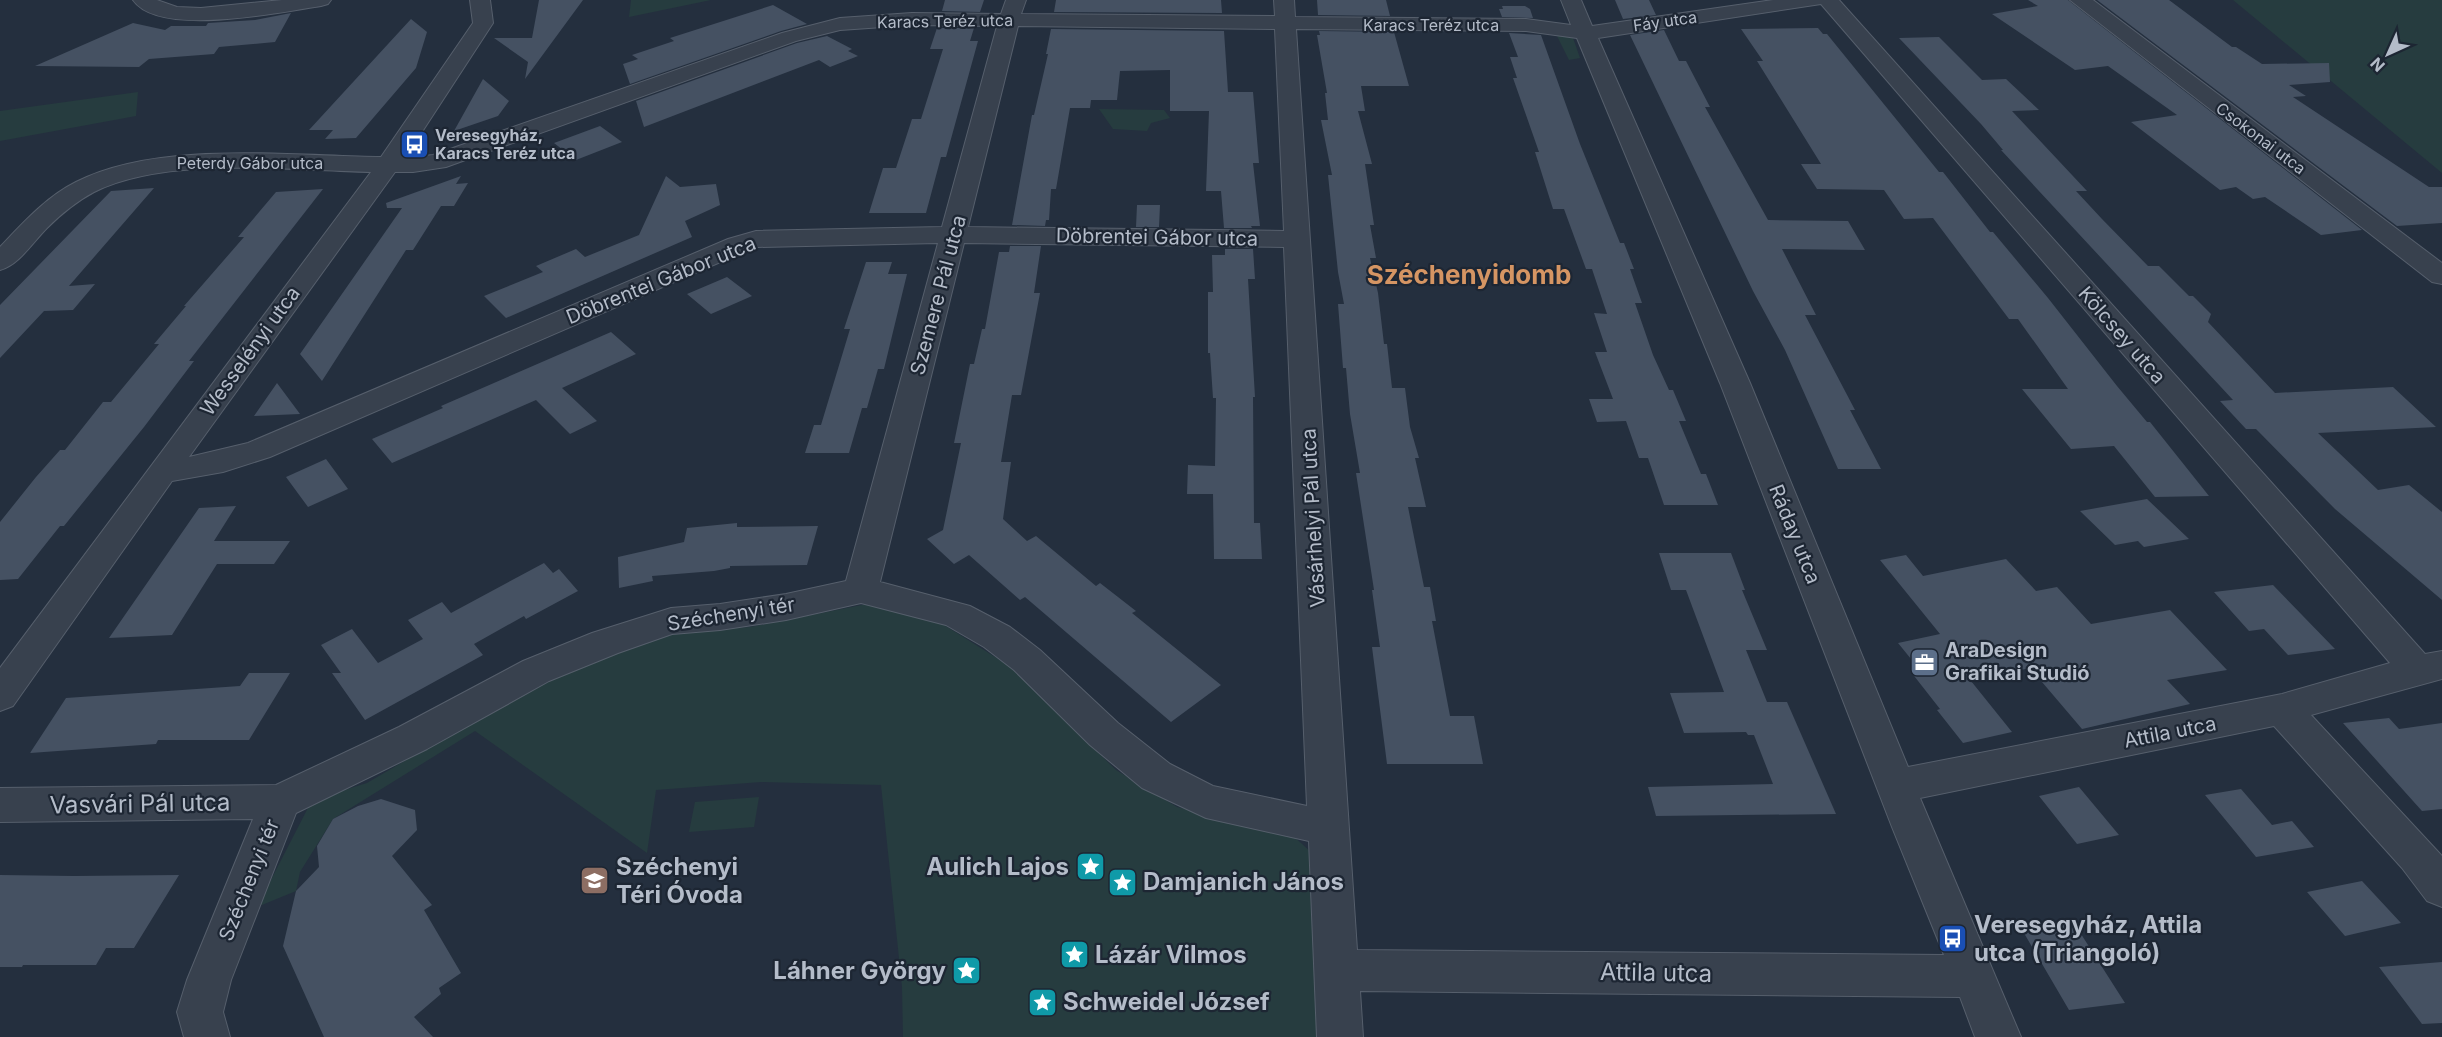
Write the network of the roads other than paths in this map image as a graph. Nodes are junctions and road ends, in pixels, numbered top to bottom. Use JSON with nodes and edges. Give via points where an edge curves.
{"nodes":[{"id":1,"x":143,"y":0,"type":"edge"},
{"id":2,"x":321,"y":0,"type":"edge"},
{"id":3,"x":480,"y":0,"type":"edge"},
{"id":4,"x":1815,"y":0,"type":"edge"},
{"id":5,"x":1828,"y":0,"type":"edge"},
{"id":6,"x":2080,"y":0,"type":"edge"},
{"id":7,"x":1012,"y":10,"type":"edge"},
{"id":8,"x":1285,"y":12,"type":"edge"},
{"id":9,"x":1579,"y":17,"type":"edge"},
{"id":10,"x":388,"y":165,"type":"junction"},
{"id":11,"x":954,"y":235,"type":"junction"},
{"id":12,"x":1298,"y":239,"type":"junction"},
{"id":13,"x":0,"y":262,"type":"edge"},
{"id":14,"x":2442,"y":276,"type":"edge"},
{"id":15,"x":162,"y":471,"type":"junction"},
{"id":16,"x":861,"y":590,"type":"junction"},
{"id":17,"x":2429,"y":667,"type":"edge"},
{"id":18,"x":0,"y":696,"type":"edge"},
{"id":19,"x":2282,"y":709,"type":"junction"},
{"id":20,"x":1896,"y":786,"type":"junction"},
{"id":21,"x":280,"y":802,"type":"junction"},
{"id":22,"x":0,"y":805,"type":"edge"},
{"id":23,"x":1329,"y":828,"type":"junction"},
{"id":24,"x":2442,"y":888,"type":"edge"},
{"id":25,"x":1337,"y":970,"type":"junction"},
{"id":26,"x":1975,"y":976,"type":"junction"},
{"id":27,"x":207,"y":1037,"type":"edge"},
{"id":28,"x":1340,"y":1037,"type":"edge"},
{"id":29,"x":1998,"y":1037,"type":"edge"}],
"edges":[{"from":1,"to":2,"type":"street","via":[[160,11],[203,15]]},
{"from":3,"to":10,"type":"street","name":"Wesselényi utca","via":[[483,23]]},
{"from":4,"to":9,"type":"street","name":"Fáy utca"},
{"from":5,"to":17,"type":"street","name":"Kölcsey utca"},
{"from":6,"to":14,"type":"street","name":"Csokonai utca"},
{"from":7,"to":8,"type":"street","name":"Karacs Teréz utca"},
{"from":7,"to":10,"type":"street","name":"Karacs Teréz utca","via":[[840,24],[810,31],[460,155],[413,165]]},
{"from":7,"to":11,"type":"street","name":"Szemere Pál utca"},
{"from":8,"to":9,"type":"street","name":"Karacs Teréz utca","via":[[1526,25]]},
{"from":8,"to":12,"type":"street","name":"Vásárhelyi Pál utca"},
{"from":9,"to":20,"type":"street","name":"Ráday utca","via":[[1735,383]]},
{"from":10,"to":13,"type":"street","name":"Peterdy Gábor utca","via":[[200,161],[159,164],[85,187],[60,204]]},
{"from":10,"to":15,"type":"street","name":"Wesselényi utca"},
{"from":11,"to":12,"type":"street","name":"Döbrentei Gábor utca"},
{"from":11,"to":15,"type":"street","name":"Döbrentei Gábor utca","via":[[756,239],[259,450],[199,468]]},
{"from":11,"to":16,"type":"street","name":"Szemere Pál utca"},
{"from":12,"to":23,"type":"street","name":"Vásárhelyi Pál utca"},
{"from":15,"to":18,"type":"street","name":"Wesselényi utca"},
{"from":16,"to":21,"type":"street","name":"Széchenyi tér","via":[[786,607],[671,621],[605,643],[536,671],[412,738]]},
{"from":16,"to":23,"type":"street","name":"Széchenyi tér","via":[[957,615],[998,637],[1156,776],[1206,801]]},
{"from":17,"to":19,"type":"street","name":"Attila utca"},
{"from":19,"to":20,"type":"street","name":"Attila utca"},
{"from":19,"to":24,"type":"street","via":[[2417,855]]},
{"from":20,"to":26,"type":"street","name":"Ráday utca"},
{"from":21,"to":22,"type":"street","name":"Vasvári Pál utca"},
{"from":21,"to":27,"type":"street","name":"Széchenyi tér","via":[[208,980],[200,1012]]},
{"from":23,"to":25,"type":"street","name":"Vásárhelyi Pál utca"},
{"from":25,"to":26,"type":"street","name":"Attila utca"},
{"from":25,"to":28,"type":"street","name":"Vásárhelyi Pál utca"},
{"from":26,"to":29,"type":"street","name":"Ráday utca"}]}
